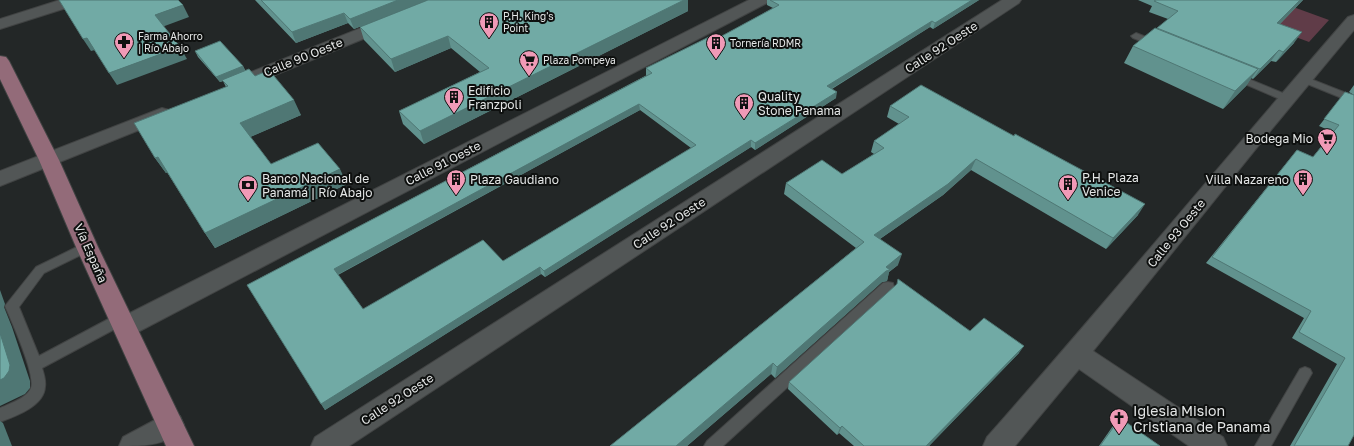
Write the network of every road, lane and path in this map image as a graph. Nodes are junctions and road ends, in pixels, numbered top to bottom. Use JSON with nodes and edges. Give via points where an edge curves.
{"nodes":[{"id":1,"x":76,"y":0,"type":"edge"},
{"id":2,"x":445,"y":0,"type":"edge"},
{"id":3,"x":761,"y":0,"type":"edge"},
{"id":4,"x":1013,"y":0,"type":"edge"},
{"id":5,"x":1354,"y":20,"type":"edge"},
{"id":6,"x":0,"y":24,"type":"edge"},
{"id":7,"x":1136,"y":36,"type":"dead end"},
{"id":8,"x":1165,"y":48,"type":"edge"},
{"id":9,"x":0,"y":61,"type":"edge"},
{"id":10,"x":1222,"y":72,"type":"edge"},
{"id":11,"x":1303,"y":79,"type":"junction"},
{"id":12,"x":223,"y":89,"type":"edge"},
{"id":13,"x":1286,"y":98,"type":"junction"},
{"id":14,"x":1354,"y":100,"type":"edge"},
{"id":15,"x":179,"y":107,"type":"edge"},
{"id":16,"x":49,"y":160,"type":"junction"},
{"id":17,"x":0,"y":179,"type":"edge"},
{"id":18,"x":87,"y":247,"type":"junction"},
{"id":19,"x":888,"y":287,"type":"dead end"},
{"id":20,"x":123,"y":323,"type":"junction"},
{"id":21,"x":1077,"y":354,"type":"junction"},
{"id":22,"x":35,"y":365,"type":"junction"},
{"id":23,"x":1305,"y":373,"type":"dead end"},
{"id":24,"x":0,"y":415,"type":"edge"},
{"id":25,"x":175,"y":435,"type":"edge"},
{"id":26,"x":133,"y":446,"type":"edge"},
{"id":27,"x":326,"y":446,"type":"edge"},
{"id":28,"x":712,"y":446,"type":"edge"},
{"id":29,"x":997,"y":446,"type":"edge"},
{"id":30,"x":1213,"y":446,"type":"edge"},
{"id":31,"x":1262,"y":446,"type":"edge"}],
"edges":[{"from":1,"to":6,"type":"street"},
{"from":2,"to":12,"type":"street","name":"Calle 90 Oeste"},
{"from":3,"to":20,"type":"street","name":"Calle 91 Oeste"},
{"from":4,"to":27,"type":"street","name":"Calle 92 Oeste"},
{"from":5,"to":11,"type":"street","name":"Calle 93 Oeste"},
{"from":7,"to":8,"type":"lane"},
{"from":9,"to":16,"type":"main road","name":"Vía España"},
{"from":10,"to":13,"type":"lane"},
{"from":11,"to":13,"type":"street","name":"Calle 93 Oeste"},
{"from":11,"to":14,"type":"lane"},
{"from":13,"to":21,"type":"street","name":"Calle 93 Oeste"},
{"from":15,"to":16,"type":"street"},
{"from":16,"to":17,"type":"street"},
{"from":16,"to":18,"type":"main road","name":"Vía España"},
{"from":18,"to":20,"type":"main road","name":"Vía España"},
{"from":18,"to":22,"type":"lane","via":[[40,270],[12,306]]},
{"from":19,"to":28,"type":"lane"},
{"from":20,"to":22,"type":"lane"},
{"from":20,"to":25,"type":"main road","name":"Vía España"},
{"from":21,"to":29,"type":"street","name":"Calle 93 Oeste"},
{"from":21,"to":30,"type":"street"},
{"from":22,"to":24,"type":"lane","via":[[38,391]]},
{"from":23,"to":31,"type":"lane"},
{"from":25,"to":26,"type":"street"}]}
